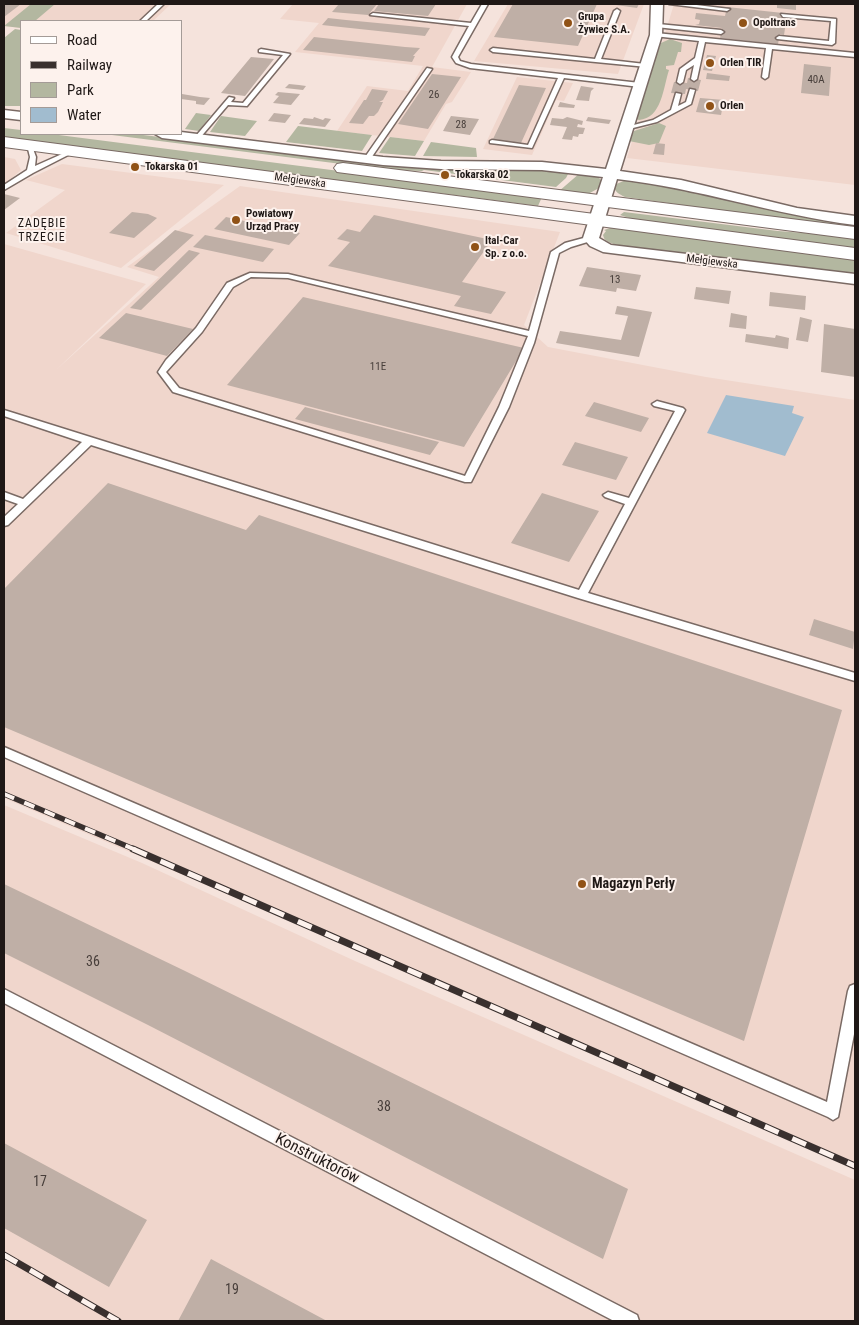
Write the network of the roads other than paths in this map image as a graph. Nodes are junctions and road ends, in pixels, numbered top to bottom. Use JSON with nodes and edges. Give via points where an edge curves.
{"nodes":[{"id":1,"x":161,"y":4,"type":"edge"},
{"id":2,"x":485,"y":4,"type":"edge"},
{"id":3,"x":657,"y":4,"type":"edge"},
{"id":4,"x":672,"y":4,"type":"edge"},
{"id":5,"x":727,"y":9,"type":"dead end"},
{"id":6,"x":617,"y":12,"type":"dead end"},
{"id":7,"x":373,"y":15,"type":"dead end"},
{"id":8,"x":783,"y":15,"type":"dead end"},
{"id":9,"x":144,"y":20,"type":"edge"},
{"id":10,"x":473,"y":26,"type":"junction"},
{"id":11,"x":657,"y":30,"type":"junction"},
{"id":12,"x":721,"y":32,"type":"dead end"},
{"id":13,"x":779,"y":38,"type":"dead end"},
{"id":14,"x":702,"y":40,"type":"junction"},
{"id":15,"x":769,"y":46,"type":"junction"},
{"id":16,"x":493,"y":50,"type":"dead end"},
{"id":17,"x":261,"y":52,"type":"dead end"},
{"id":18,"x":855,"y":55,"type":"edge"},
{"id":19,"x":698,"y":59,"type":"junction"},
{"id":20,"x":597,"y":61,"type":"junction"},
{"id":21,"x":645,"y":66,"type":"junction"},
{"id":22,"x":429,"y":69,"type":"dead end"},
{"id":23,"x":562,"y":76,"type":"junction"},
{"id":24,"x":765,"y":77,"type":"dead end"},
{"id":25,"x":694,"y":79,"type":"dead end"},
{"id":26,"x":680,"y":82,"type":"dead end"},
{"id":27,"x":640,"y":84,"type":"junction"},
{"id":28,"x":692,"y":90,"type":"dead end"},
{"id":29,"x":678,"y":94,"type":"dead end"},
{"id":30,"x":232,"y":97,"type":"dead end"},
{"id":31,"x":227,"y":103,"type":"junction"},
{"id":32,"x":674,"y":111,"type":"junction"},
{"id":33,"x":4,"y":114,"type":"edge"},
{"id":34,"x":20,"y":116,"type":"edge"},
{"id":35,"x":4,"y":124,"type":"edge"},
{"id":36,"x":20,"y":126,"type":"edge"},
{"id":37,"x":625,"y":128,"type":"junction"},
{"id":38,"x":156,"y":138,"type":"edge"},
{"id":39,"x":197,"y":138,"type":"junction"},
{"id":40,"x":4,"y":142,"type":"edge"},
{"id":41,"x":492,"y":142,"type":"dead end"},
{"id":42,"x":29,"y":146,"type":"junction"},
{"id":43,"x":73,"y":151,"type":"junction"},
{"id":44,"x":367,"y":160,"type":"junction"},
{"id":45,"x":30,"y":171,"type":"junction"},
{"id":46,"x":611,"y":174,"type":"junction"},
{"id":47,"x":4,"y":188,"type":"edge"},
{"id":48,"x":602,"y":201,"type":"junction"},
{"id":49,"x":855,"y":221,"type":"edge"},
{"id":50,"x":593,"y":229,"type":"junction"},
{"id":51,"x":855,"y":233,"type":"edge"},
{"id":52,"x":855,"y":254,"type":"edge"},
{"id":53,"x":855,"y":279,"type":"edge"},
{"id":54,"x":532,"y":334,"type":"junction"},
{"id":55,"x":657,"y":404,"type":"dead end"},
{"id":56,"x":4,"y":413,"type":"edge"},
{"id":57,"x":89,"y":441,"type":"junction"},
{"id":58,"x":608,"y":495,"type":"dead end"},
{"id":59,"x":4,"y":496,"type":"edge"},
{"id":60,"x":631,"y":502,"type":"junction"},
{"id":61,"x":24,"y":503,"type":"junction"},
{"id":62,"x":4,"y":523,"type":"edge"},
{"id":63,"x":582,"y":595,"type":"junction"},
{"id":64,"x":855,"y":676,"type":"edge"},
{"id":65,"x":4,"y":752,"type":"edge"},
{"id":66,"x":855,"y":991,"type":"edge"},
{"id":67,"x":4,"y":996,"type":"edge"},
{"id":68,"x":631,"y":1321,"type":"edge"}],
"edges":[{"from":1,"to":9,"type":"lane"},
{"from":2,"to":10,"type":"lane"},
{"from":3,"to":11,"type":"street"},
{"from":4,"to":5,"type":"lane"},
{"from":6,"to":20,"type":"lane"},
{"from":7,"to":10,"type":"lane"},
{"from":8,"to":13,"type":"lane","via":[[834,20],[832,43]]},
{"from":10,"to":23,"type":"lane","via":[[454,57],[458,62]]},
{"from":11,"to":12,"type":"lane"},
{"from":11,"to":14,"type":"lane"},
{"from":11,"to":21,"type":"street"},
{"from":14,"to":15,"type":"lane"},
{"from":14,"to":19,"type":"lane"},
{"from":15,"to":18,"type":"lane"},
{"from":15,"to":24,"type":"lane"},
{"from":16,"to":20,"type":"lane"},
{"from":17,"to":31,"type":"lane","via":[[287,54],[245,105]]},
{"from":19,"to":25,"type":"lane"},
{"from":19,"to":26,"type":"lane","via":[[683,69]]},
{"from":20,"to":21,"type":"lane"},
{"from":21,"to":27,"type":"street"},
{"from":22,"to":44,"type":"lane"},
{"from":23,"to":27,"type":"lane"},
{"from":23,"to":41,"type":"lane","via":[[530,147]]},
{"from":27,"to":37,"type":"street"},
{"from":28,"to":32,"type":"lane","via":[[689,103]]},
{"from":29,"to":32,"type":"lane"},
{"from":30,"to":31,"type":"lane"},
{"from":31,"to":39,"type":"lane"},
{"from":32,"to":37,"type":"lane","via":[[655,121]]},
{"from":33,"to":34,"type":"street"},
{"from":35,"to":36,"type":"main road"},
{"from":37,"to":46,"type":"street"},
{"from":38,"to":39,"type":"street","name":"Mełgiewska"},
{"from":38,"to":48,"type":"main road","name":"Mełgiewska"},
{"from":39,"to":44,"type":"street","name":"Mełgiewska"},
{"from":40,"to":42,"type":"main road","name":"Mełgiewska"},
{"from":42,"to":43,"type":"main road","name":"Mełgiewska"},
{"from":42,"to":45,"type":"lane","via":[[33,157]]},
{"from":43,"to":45,"type":"lane"},
{"from":43,"to":50,"type":"main road","name":"Mełgiewska"},
{"from":44,"to":46,"type":"street","name":"Mełgiewska","via":[[542,166]]},
{"from":45,"to":47,"type":"lane"},
{"from":46,"to":48,"type":"street"},
{"from":46,"to":49,"type":"street","name":"Mełgiewska","via":[[681,184],[797,212]]},
{"from":48,"to":50,"type":"street"},
{"from":48,"to":51,"type":"main road","name":"Mełgiewska"},
{"from":50,"to":52,"type":"main road","name":"Mełgiewska"},
{"from":50,"to":53,"type":"street","name":"Mełgiewska","via":[[595,243],[608,249]]},
{"from":50,"to":54,"type":"lane","via":[[555,252]]},
{"from":54,"to":54,"type":"lane","via":[[504,407],[468,480],[176,390],[162,372],[199,330],[230,285],[250,276],[288,276]]},
{"from":55,"to":60,"type":"lane","via":[[680,410]]},
{"from":56,"to":57,"type":"lane"},
{"from":57,"to":61,"type":"lane"},
{"from":57,"to":63,"type":"lane"},
{"from":58,"to":60,"type":"lane"},
{"from":59,"to":61,"type":"lane"},
{"from":60,"to":63,"type":"lane"},
{"from":61,"to":62,"type":"lane"},
{"from":63,"to":64,"type":"lane"},
{"from":65,"to":66,"type":"lane","via":[[833,1112]]},
{"from":67,"to":68,"type":"lane","name":"Konstruktorów"}]}
